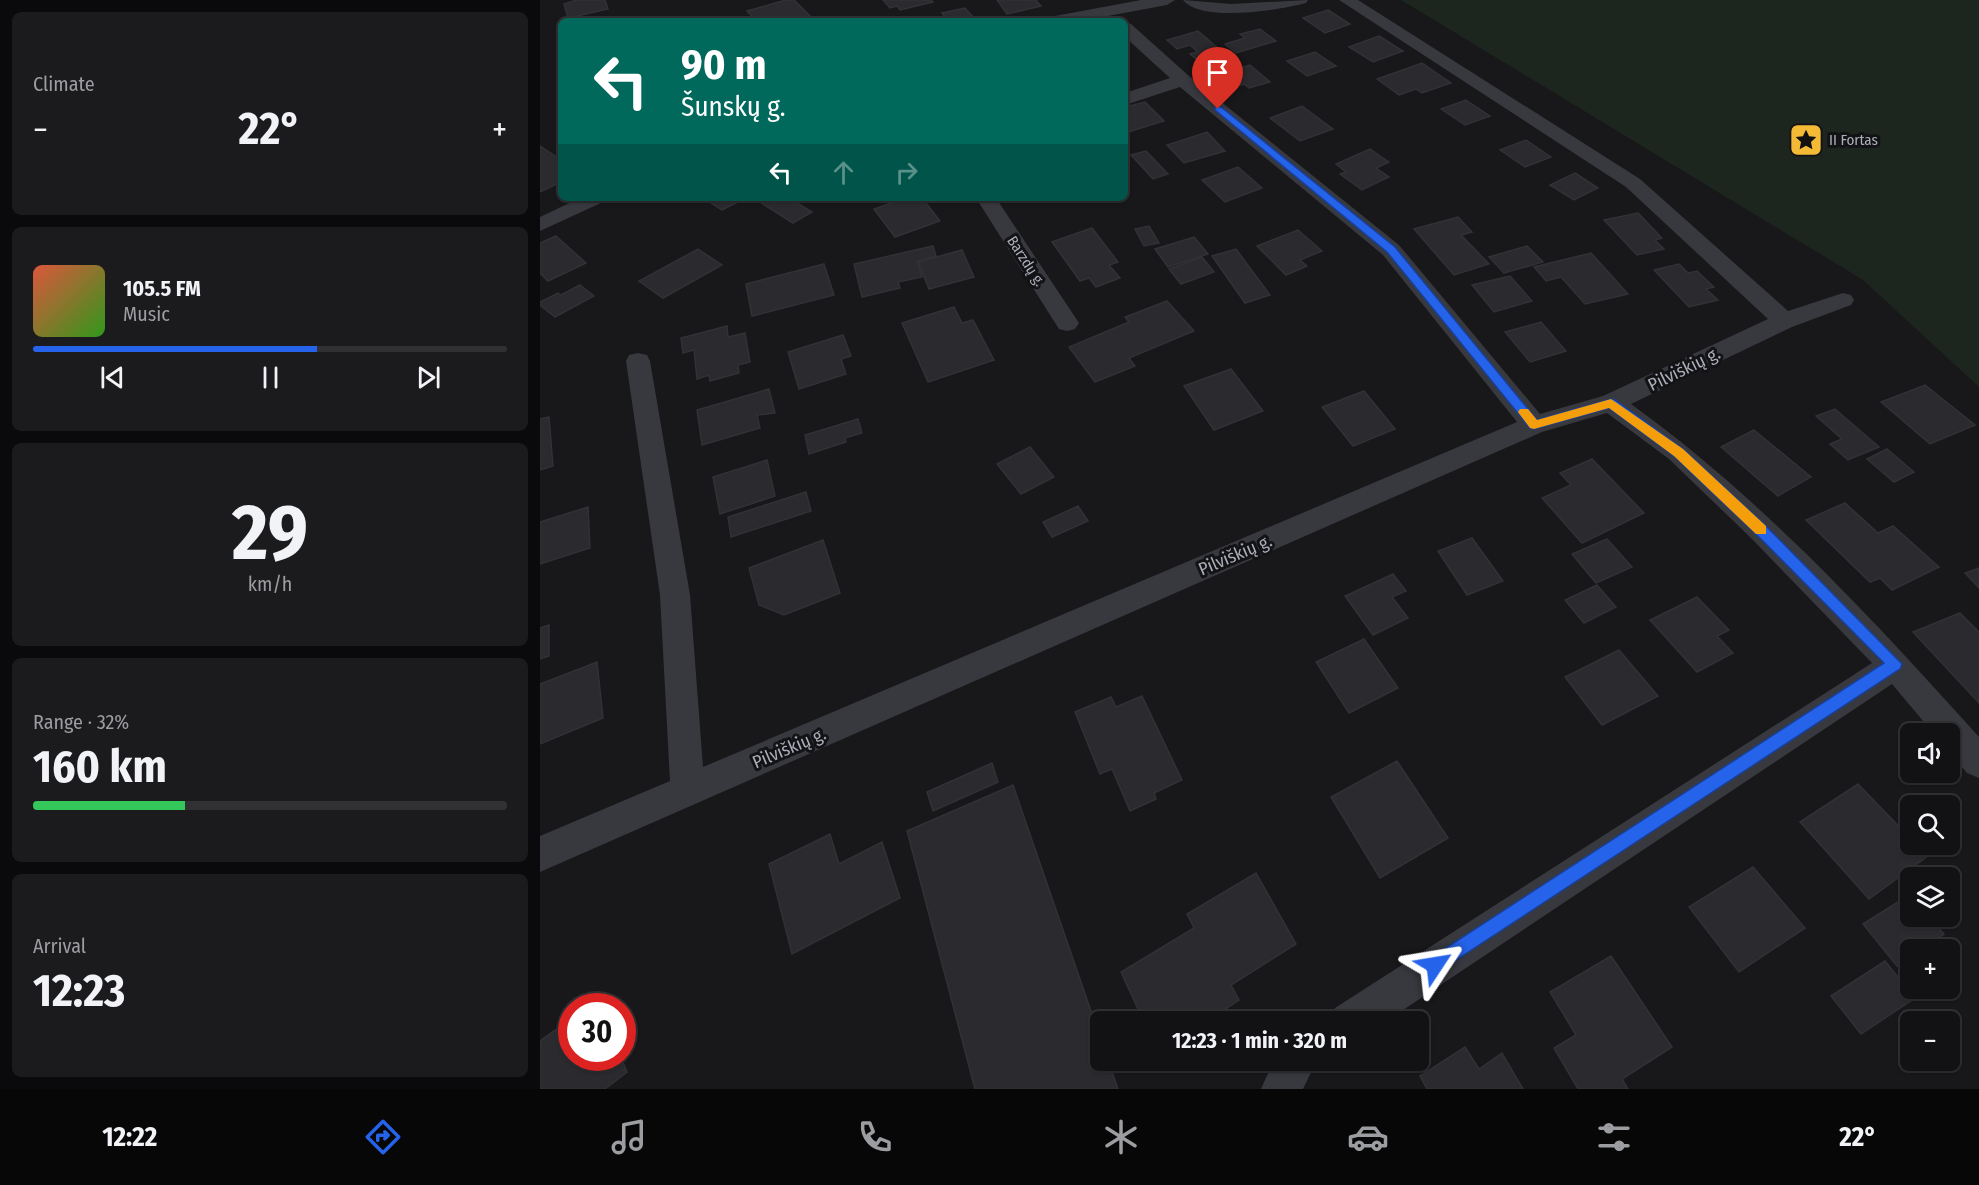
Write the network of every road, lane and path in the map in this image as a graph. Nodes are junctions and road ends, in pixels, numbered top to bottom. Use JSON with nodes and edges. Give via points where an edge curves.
{"nodes":[{"id":1,"x":1167,"y":0,"type":"edge"},
{"id":2,"x":1191,"y":0,"type":"edge"},
{"id":3,"x":1300,"y":0,"type":"edge"},
{"id":4,"x":1347,"y":0,"type":"edge"},
{"id":5,"x":1112,"y":16,"type":"edge"},
{"id":6,"x":1089,"y":18,"type":"edge"},
{"id":7,"x":1128,"y":31,"type":"edge"},
{"id":8,"x":1183,"y":80,"type":"junction"},
{"id":9,"x":1128,"y":98,"type":"edge"},
{"id":10,"x":590,"y":201,"type":"edge"},
{"id":11,"x":988,"y":201,"type":"edge"},
{"id":12,"x":540,"y":225,"type":"edge"},
{"id":13,"x":1843,"y":300,"type":"dead end"},
{"id":14,"x":1784,"y":321,"type":"junction"},
{"id":15,"x":1067,"y":323,"type":"dead end"},
{"id":16,"x":638,"y":361,"type":"dead end"},
{"id":17,"x":1611,"y":403,"type":"junction"},
{"id":18,"x":1534,"y":425,"type":"junction"},
{"id":19,"x":1895,"y":664,"type":"junction"},
{"id":20,"x":1979,"y":762,"type":"edge"},
{"id":21,"x":688,"y":792,"type":"junction"},
{"id":22,"x":540,"y":854,"type":"edge"},
{"id":23,"x":1366,"y":1011,"type":"edge"},
{"id":24,"x":1291,"y":1071,"type":"edge"},
{"id":25,"x":1281,"y":1089,"type":"edge"}],
"edges":[{"from":1,"to":5,"type":"street"},
{"from":2,"to":3,"type":"street","via":[[1212,8],[1254,9]]},
{"from":4,"to":14,"type":"street","via":[[1633,183]]},
{"from":5,"to":6,"type":"street"},
{"from":7,"to":8,"type":"street"},
{"from":8,"to":9,"type":"street"},
{"from":8,"to":18,"type":"street","via":[[1391,249]]},
{"from":10,"to":12,"type":"street"},
{"from":11,"to":15,"type":"street","name":"Barzdų g."},
{"from":13,"to":14,"type":"street","name":"Pilviškių g."},
{"from":14,"to":17,"type":"street","name":"Pilviškių g."},
{"from":16,"to":21,"type":"street","via":[[675,595]]},
{"from":17,"to":18,"type":"street","name":"Pilviškių g."},
{"from":17,"to":19,"type":"street","via":[[1678,452]]},
{"from":18,"to":21,"type":"street","name":"Pilviškių g."},
{"from":19,"to":20,"type":"street"},
{"from":19,"to":23,"type":"street"},
{"from":21,"to":22,"type":"street","name":"Pilviškių g."},
{"from":24,"to":25,"type":"street"}]}
